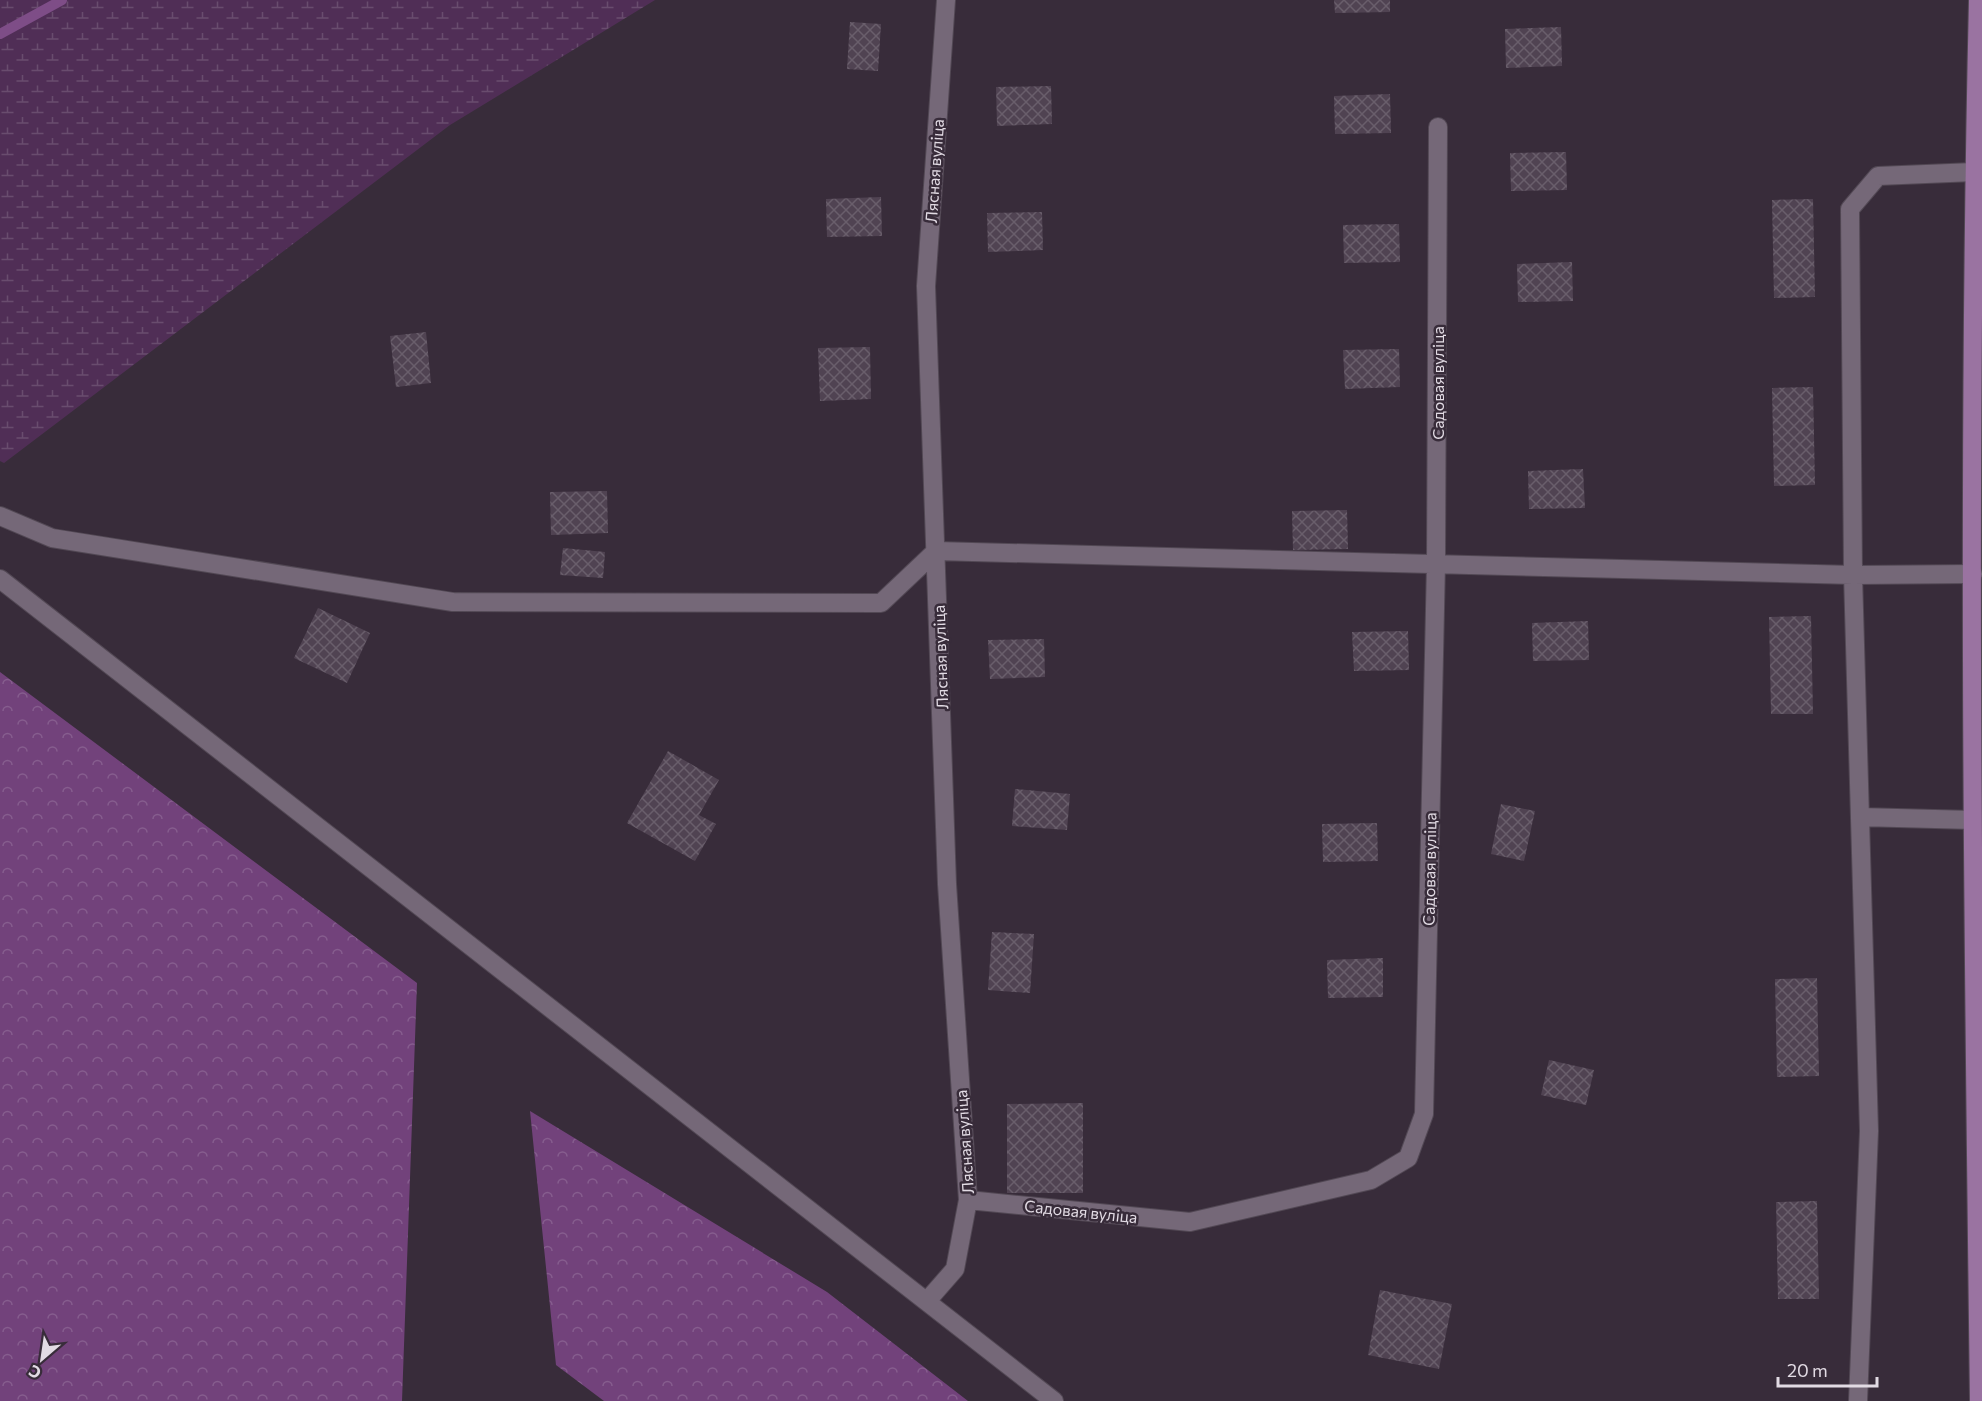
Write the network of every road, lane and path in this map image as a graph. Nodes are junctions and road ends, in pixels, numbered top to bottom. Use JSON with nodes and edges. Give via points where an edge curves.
{"nodes":[{"id":1,"x":946,"y":0,"type":"edge"},
{"id":2,"x":1978,"y":0,"type":"edge"},
{"id":3,"x":1438,"y":126,"type":"dead end"},
{"id":4,"x":1974,"y":172,"type":"junction"},
{"id":5,"x":0,"y":516,"type":"edge"},
{"id":6,"x":936,"y":551,"type":"junction"},
{"id":7,"x":1436,"y":563,"type":"junction"},
{"id":8,"x":1973,"y":574,"type":"junction"},
{"id":9,"x":1853,"y":575,"type":"junction"},
{"id":10,"x":0,"y":579,"type":"edge"},
{"id":11,"x":1860,"y":817,"type":"junction"},
{"id":12,"x":1972,"y":820,"type":"junction"},
{"id":13,"x":968,"y":1200,"type":"junction"},
{"id":14,"x":927,"y":1301,"type":"junction"},
{"id":15,"x":1054,"y":1401,"type":"edge"},
{"id":16,"x":1858,"y":1401,"type":"edge"},
{"id":17,"x":1979,"y":1401,"type":"edge"}],
"edges":[{"from":1,"to":6,"type":"street","name":"Лясная вуліца","via":[[926,286]]},
{"from":2,"to":4,"type":"main road"},
{"from":3,"to":7,"type":"street","name":"Садовая вуліца"},
{"from":4,"to":8,"type":"main road"},
{"from":4,"to":9,"type":"street","via":[[1878,176],[1850,208]]},
{"from":5,"to":6,"type":"street","via":[[52,538],[453,602],[882,603]]},
{"from":6,"to":7,"type":"street"},
{"from":6,"to":13,"type":"street","name":"Лясная вуліца","via":[[947,884]]},
{"from":7,"to":9,"type":"street"},
{"from":7,"to":13,"type":"street","name":"Садовая вуліца","via":[[1424,1114],[1408,1158],[1371,1180],[1190,1222]]},
{"from":8,"to":9,"type":"street"},
{"from":8,"to":12,"type":"main road"},
{"from":9,"to":11,"type":"street"},
{"from":10,"to":14,"type":"street"},
{"from":11,"to":12,"type":"street"},
{"from":11,"to":16,"type":"street","via":[[1869,1131]]},
{"from":12,"to":17,"type":"main road"},
{"from":13,"to":14,"type":"street","name":"Лясная вуліца","via":[[956,1269]]},
{"from":14,"to":15,"type":"street"}]}
